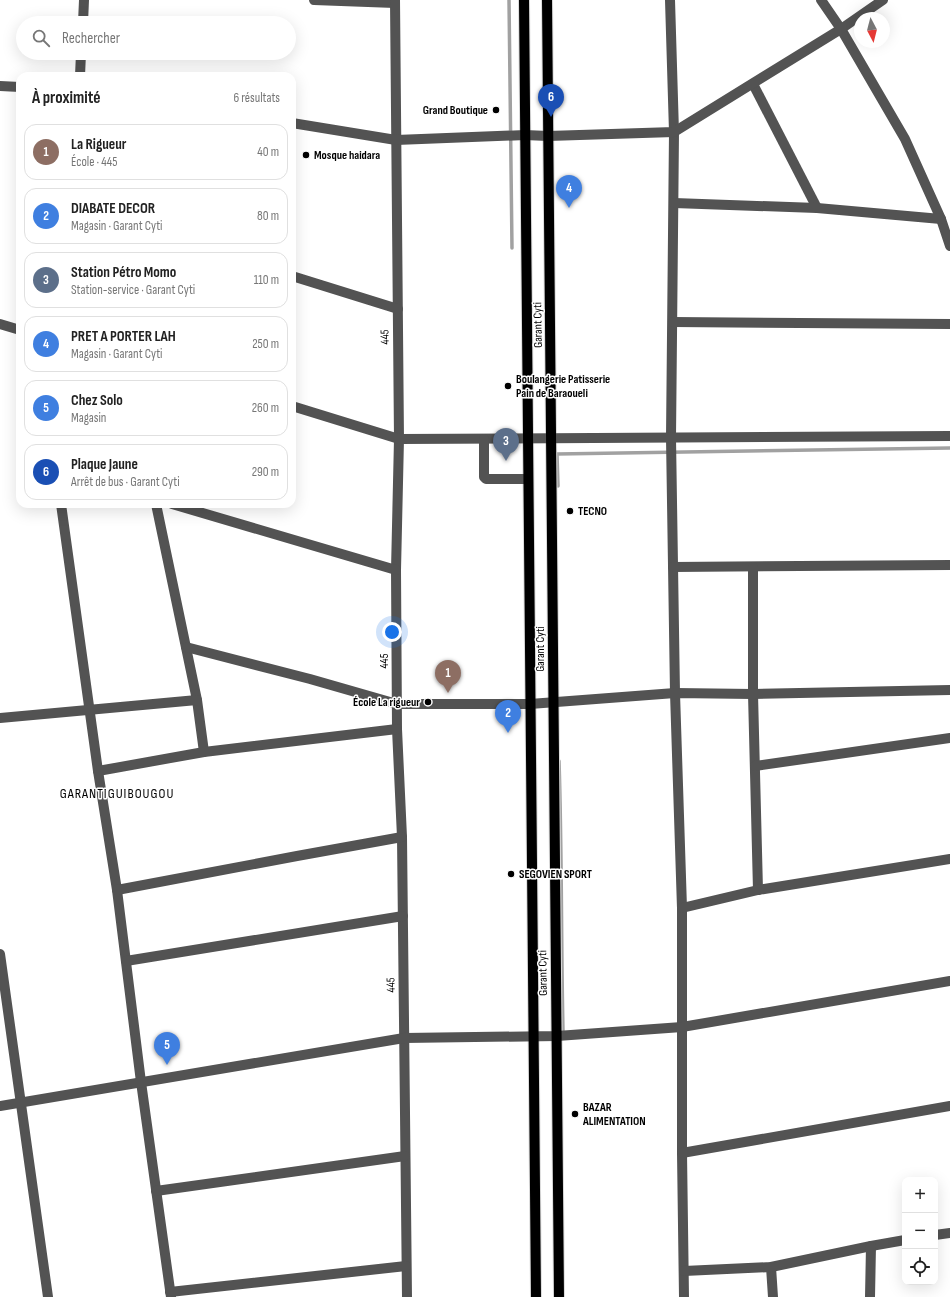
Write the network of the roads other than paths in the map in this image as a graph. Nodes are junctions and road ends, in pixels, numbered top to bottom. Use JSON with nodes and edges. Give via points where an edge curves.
{"nodes":[{"id":1,"x":84,"y":0,"type":"edge"},
{"id":2,"x":314,"y":0,"type":"edge"},
{"id":3,"x":524,"y":0,"type":"edge"},
{"id":4,"x":547,"y":0,"type":"edge"},
{"id":5,"x":670,"y":0,"type":"edge"},
{"id":6,"x":820,"y":0,"type":"edge"},
{"id":7,"x":883,"y":0,"type":"edge"},
{"id":8,"x":395,"y":1,"type":"edge"},
{"id":9,"x":83,"y":16,"type":"edge"},
{"id":10,"x":841,"y":29,"type":"junction"},
{"id":11,"x":81,"y":60,"type":"edge"},
{"id":12,"x":80,"y":72,"type":"edge"},
{"id":13,"x":753,"y":84,"type":"junction"},
{"id":14,"x":0,"y":86,"type":"edge"},
{"id":15,"x":16,"y":87,"type":"edge"},
{"id":16,"x":296,"y":124,"type":"edge"},
{"id":17,"x":674,"y":132,"type":"junction"},
{"id":18,"x":525,"y":135,"type":"junction"},
{"id":19,"x":548,"y":136,"type":"junction"},
{"id":20,"x":396,"y":140,"type":"junction"},
{"id":21,"x":674,"y":203,"type":"junction"},
{"id":22,"x":817,"y":208,"type":"junction"},
{"id":23,"x":941,"y":219,"type":"junction"},
{"id":24,"x":950,"y":246,"type":"edge"},
{"id":25,"x":296,"y":277,"type":"edge"},
{"id":26,"x":398,"y":309,"type":"junction"},
{"id":27,"x":673,"y":322,"type":"junction"},
{"id":28,"x":0,"y":324,"type":"edge"},
{"id":29,"x":950,"y":324,"type":"edge"},
{"id":30,"x":16,"y":329,"type":"edge"},
{"id":31,"x":296,"y":407,"type":"edge"},
{"id":32,"x":950,"y":436,"type":"edge"},
{"id":33,"x":528,"y":438,"type":"junction"},
{"id":34,"x":552,"y":438,"type":"junction"},
{"id":35,"x":671,"y":438,"type":"junction"},
{"id":36,"x":399,"y":439,"type":"junction"},
{"id":37,"x":484,"y":439,"type":"junction"},
{"id":38,"x":528,"y":479,"type":"junction"},
{"id":39,"x":62,"y":508,"type":"edge"},
{"id":40,"x":157,"y":508,"type":"edge"},
{"id":41,"x":194,"y":508,"type":"edge"},
{"id":42,"x":950,"y":565,"type":"edge"},
{"id":43,"x":753,"y":567,"type":"junction"},
{"id":44,"x":673,"y":568,"type":"junction"},
{"id":45,"x":396,"y":570,"type":"junction"},
{"id":46,"x":186,"y":647,"type":"junction"},
{"id":47,"x":950,"y":690,"type":"edge"},
{"id":48,"x":675,"y":693,"type":"junction"},
{"id":49,"x":753,"y":694,"type":"junction"},
{"id":50,"x":197,"y":700,"type":"junction"},
{"id":51,"x":554,"y":702,"type":"junction"},
{"id":52,"x":397,"y":704,"type":"junction"},
{"id":53,"x":530,"y":704,"type":"junction"},
{"id":54,"x":89,"y":710,"type":"junction"},
{"id":55,"x":0,"y":718,"type":"edge"},
{"id":56,"x":397,"y":729,"type":"junction"},
{"id":57,"x":950,"y":738,"type":"edge"},
{"id":58,"x":204,"y":752,"type":"junction"},
{"id":59,"x":754,"y":766,"type":"junction"},
{"id":60,"x":98,"y":771,"type":"junction"},
{"id":61,"x":402,"y":838,"type":"junction"},
{"id":62,"x":950,"y":859,"type":"edge"},
{"id":63,"x":117,"y":890,"type":"junction"},
{"id":64,"x":758,"y":890,"type":"junction"},
{"id":65,"x":682,"y":908,"type":"junction"},
{"id":66,"x":403,"y":916,"type":"junction"},
{"id":67,"x":0,"y":954,"type":"edge"},
{"id":68,"x":126,"y":961,"type":"junction"},
{"id":69,"x":950,"y":981,"type":"edge"},
{"id":70,"x":682,"y":1027,"type":"junction"},
{"id":71,"x":533,"y":1036,"type":"junction"},
{"id":72,"x":557,"y":1036,"type":"junction"},
{"id":73,"x":404,"y":1038,"type":"junction"},
{"id":74,"x":141,"y":1082,"type":"junction"},
{"id":75,"x":21,"y":1102,"type":"junction"},
{"id":76,"x":0,"y":1106,"type":"edge"},
{"id":77,"x":950,"y":1106,"type":"edge"},
{"id":78,"x":682,"y":1153,"type":"junction"},
{"id":79,"x":406,"y":1156,"type":"junction"},
{"id":80,"x":156,"y":1191,"type":"junction"},
{"id":81,"x":950,"y":1233,"type":"edge"},
{"id":82,"x":938,"y":1235,"type":"edge"},
{"id":83,"x":902,"y":1241,"type":"edge"},
{"id":84,"x":870,"y":1246,"type":"junction"},
{"id":85,"x":406,"y":1266,"type":"junction"},
{"id":86,"x":771,"y":1267,"type":"junction"},
{"id":87,"x":684,"y":1271,"type":"junction"},
{"id":88,"x":170,"y":1294,"type":"edge"},
{"id":89,"x":48,"y":1297,"type":"edge"},
{"id":90,"x":407,"y":1297,"type":"edge"},
{"id":91,"x":536,"y":1297,"type":"edge"},
{"id":92,"x":559,"y":1297,"type":"edge"},
{"id":93,"x":684,"y":1297,"type":"edge"},
{"id":94,"x":773,"y":1297,"type":"edge"},
{"id":95,"x":870,"y":1297,"type":"edge"}],
"edges":[{"from":1,"to":9,"type":"street"},
{"from":2,"to":8,"type":"street"},
{"from":3,"to":18,"type":"main road","name":"Garant Cyti"},
{"from":4,"to":19,"type":"main road","name":"Garant Cyti"},
{"from":5,"to":17,"type":"street"},
{"from":6,"to":10,"type":"street"},
{"from":7,"to":10,"type":"street"},
{"from":8,"to":20,"type":"street","name":"445"},
{"from":10,"to":13,"type":"street"},
{"from":10,"to":23,"type":"street","via":[[905,139]]},
{"from":11,"to":12,"type":"street"},
{"from":13,"to":17,"type":"street"},
{"from":13,"to":22,"type":"street"},
{"from":14,"to":15,"type":"street"},
{"from":16,"to":20,"type":"street"},
{"from":17,"to":19,"type":"street"},
{"from":17,"to":21,"type":"street"},
{"from":18,"to":19,"type":"street"},
{"from":18,"to":20,"type":"street"},
{"from":18,"to":33,"type":"main road","name":"Garant Cyti"},
{"from":19,"to":34,"type":"main road","name":"Garant Cyti"},
{"from":20,"to":26,"type":"street","name":"445"},
{"from":21,"to":22,"type":"street"},
{"from":21,"to":27,"type":"street"},
{"from":22,"to":23,"type":"street"},
{"from":23,"to":24,"type":"street"},
{"from":25,"to":26,"type":"street"},
{"from":26,"to":36,"type":"street","name":"445"},
{"from":27,"to":29,"type":"street"},
{"from":27,"to":35,"type":"street"},
{"from":28,"to":30,"type":"street"},
{"from":31,"to":36,"type":"street"},
{"from":32,"to":35,"type":"street"},
{"from":33,"to":34,"type":"street"},
{"from":33,"to":37,"type":"street"},
{"from":33,"to":38,"type":"main road","name":"Garant Cyti"},
{"from":34,"to":35,"type":"street"},
{"from":34,"to":51,"type":"main road","name":"Garant Cyti"},
{"from":35,"to":44,"type":"street"},
{"from":36,"to":37,"type":"street"},
{"from":36,"to":45,"type":"street","name":"445"},
{"from":37,"to":38,"type":"street","via":[[486,479]]},
{"from":38,"to":53,"type":"main road","name":"Garant Cyti"},
{"from":39,"to":54,"type":"street"},
{"from":40,"to":46,"type":"street"},
{"from":41,"to":45,"type":"street"},
{"from":42,"to":43,"type":"street"},
{"from":43,"to":44,"type":"street"},
{"from":43,"to":49,"type":"street"},
{"from":44,"to":48,"type":"street"},
{"from":45,"to":52,"type":"street","name":"445"},
{"from":46,"to":50,"type":"street"},
{"from":46,"to":52,"type":"street"},
{"from":47,"to":49,"type":"street"},
{"from":48,"to":49,"type":"street"},
{"from":48,"to":51,"type":"street"},
{"from":48,"to":65,"type":"street"},
{"from":49,"to":59,"type":"street"},
{"from":50,"to":54,"type":"street"},
{"from":50,"to":58,"type":"street"},
{"from":51,"to":53,"type":"street"},
{"from":51,"to":72,"type":"main road","name":"Garant Cyti"},
{"from":52,"to":53,"type":"street"},
{"from":52,"to":56,"type":"street","name":"445"},
{"from":53,"to":71,"type":"main road","name":"Garant Cyti"},
{"from":54,"to":55,"type":"street"},
{"from":54,"to":60,"type":"street"},
{"from":56,"to":58,"type":"street"},
{"from":56,"to":61,"type":"street","name":"445"},
{"from":57,"to":59,"type":"street"},
{"from":58,"to":60,"type":"street"},
{"from":59,"to":64,"type":"street"},
{"from":60,"to":63,"type":"street"},
{"from":61,"to":63,"type":"street"},
{"from":61,"to":66,"type":"street","name":"445"},
{"from":62,"to":64,"type":"street"},
{"from":63,"to":68,"type":"street"},
{"from":64,"to":65,"type":"street"},
{"from":65,"to":70,"type":"street"},
{"from":66,"to":68,"type":"street"},
{"from":66,"to":73,"type":"street","name":"445"},
{"from":67,"to":75,"type":"street"},
{"from":68,"to":74,"type":"street"},
{"from":69,"to":70,"type":"street"},
{"from":70,"to":72,"type":"street"},
{"from":70,"to":78,"type":"street"},
{"from":71,"to":72,"type":"street"},
{"from":71,"to":73,"type":"street"},
{"from":71,"to":91,"type":"main road","name":"Garant Cyti"},
{"from":72,"to":92,"type":"main road","name":"Garant Cyti"},
{"from":73,"to":74,"type":"street"},
{"from":73,"to":79,"type":"street","name":"445"},
{"from":74,"to":75,"type":"street"},
{"from":74,"to":80,"type":"street"},
{"from":75,"to":76,"type":"street"},
{"from":75,"to":89,"type":"street"},
{"from":77,"to":78,"type":"street"},
{"from":78,"to":87,"type":"street"},
{"from":79,"to":80,"type":"street"},
{"from":79,"to":85,"type":"street","name":"445"},
{"from":80,"to":88,"type":"street"},
{"from":81,"to":82,"type":"street"},
{"from":83,"to":84,"type":"street"},
{"from":84,"to":86,"type":"street"},
{"from":84,"to":95,"type":"street"},
{"from":85,"to":88,"type":"street"},
{"from":85,"to":90,"type":"street","name":"445"},
{"from":86,"to":87,"type":"street"},
{"from":86,"to":94,"type":"street"},
{"from":87,"to":93,"type":"street"}]}
